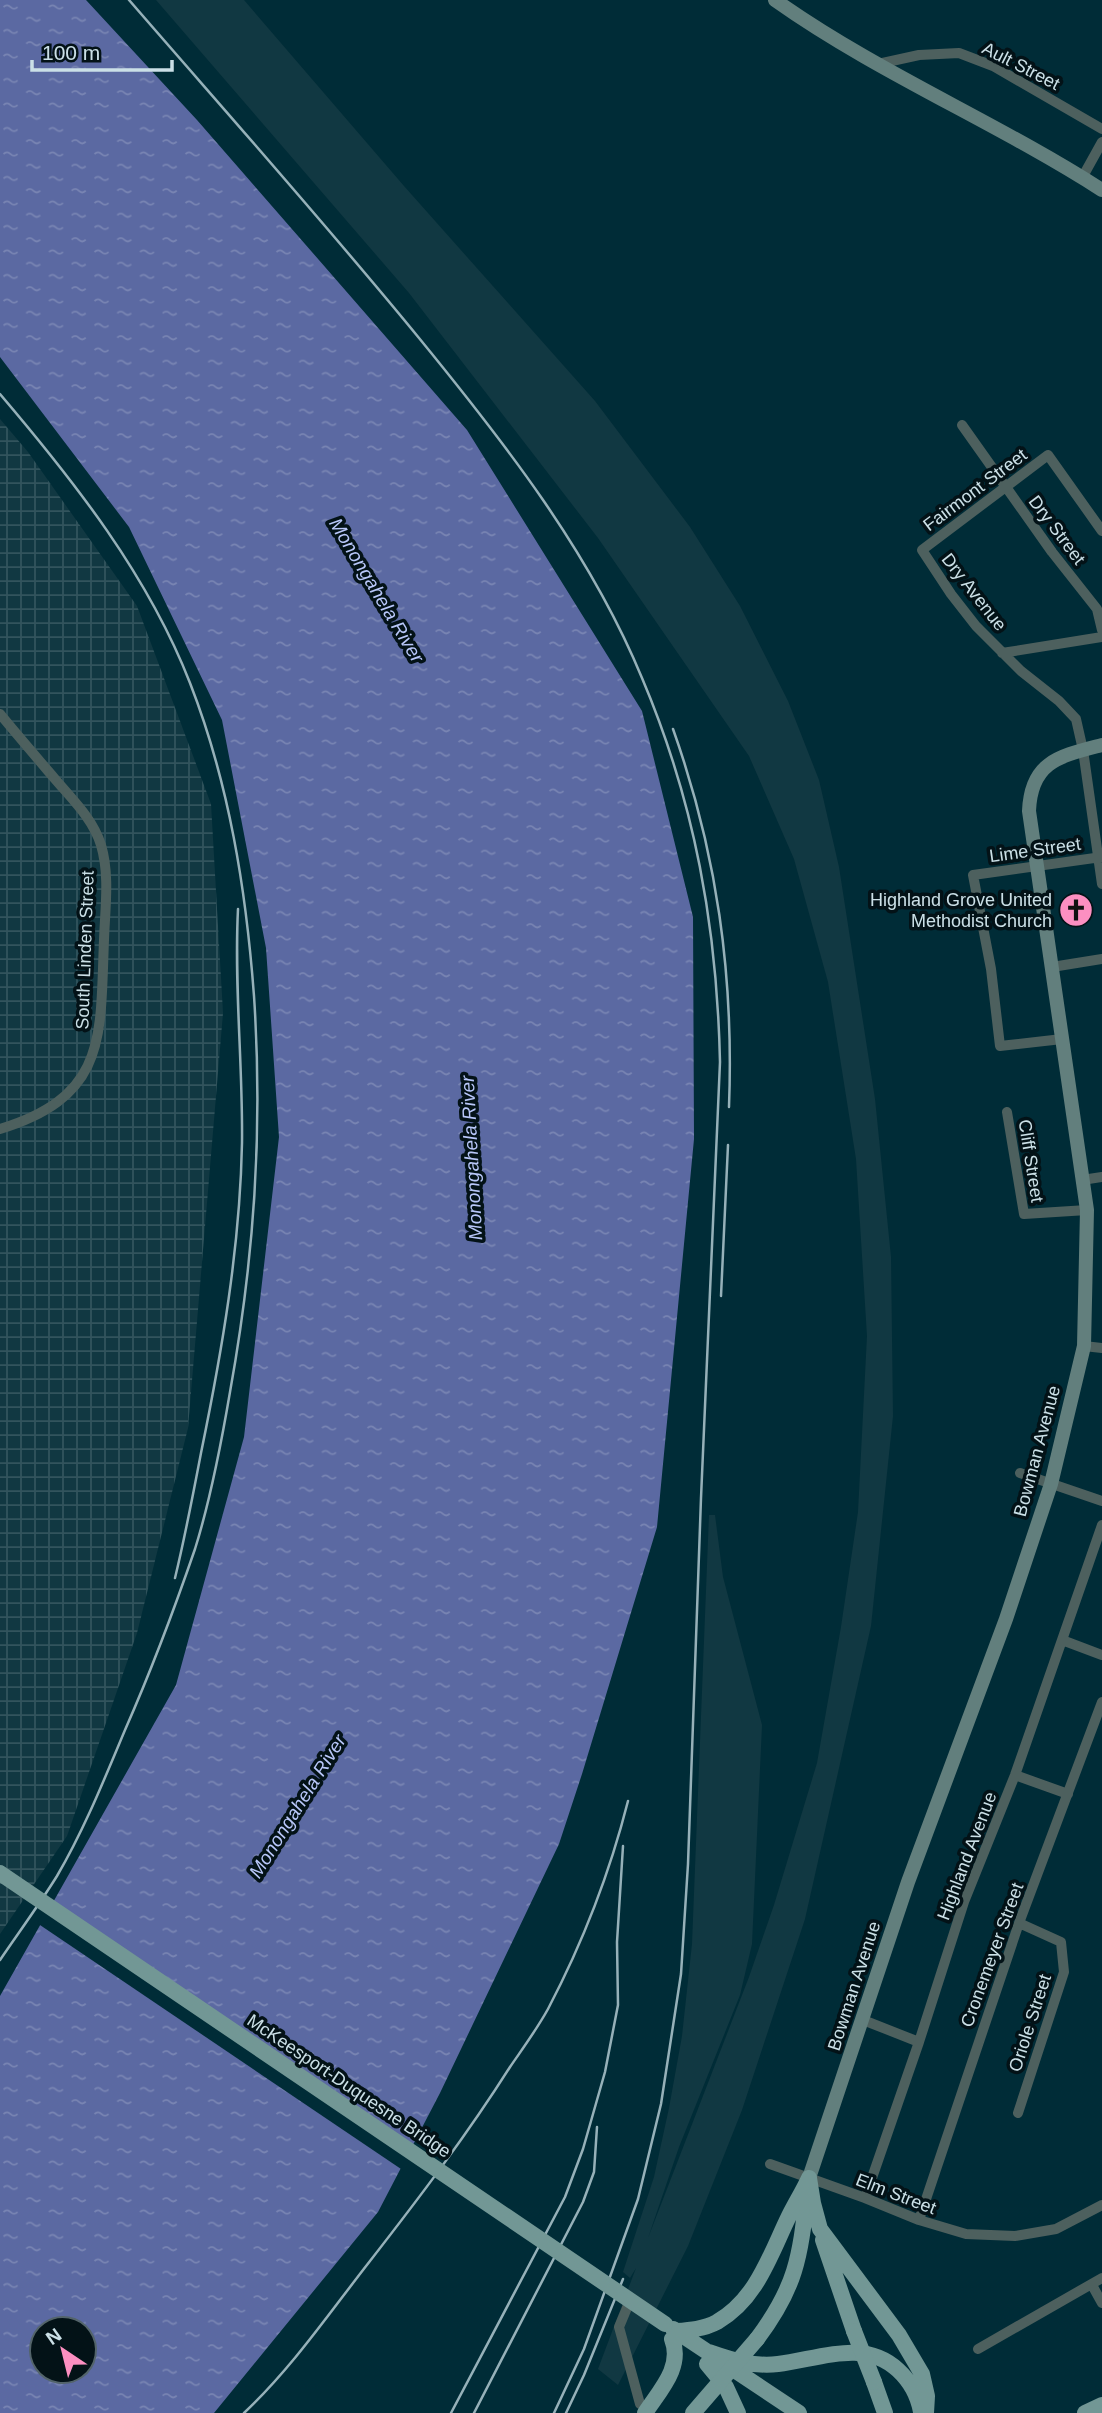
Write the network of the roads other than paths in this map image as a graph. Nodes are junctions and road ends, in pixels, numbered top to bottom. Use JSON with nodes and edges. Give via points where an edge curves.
{"nodes":[{"id":1,"x":775,"y":0,"type":"edge"},
{"id":2,"x":878,"y":64,"type":"junction"},
{"id":3,"x":1102,"y":129,"type":"edge"},
{"id":4,"x":1102,"y":142,"type":"edge"},
{"id":5,"x":1082,"y":178,"type":"junction"},
{"id":6,"x":1102,"y":190,"type":"edge"},
{"id":7,"x":962,"y":425,"type":"dead end"},
{"id":8,"x":1005,"y":486,"type":"junction"},
{"id":9,"x":1102,"y":531,"type":"edge"},
{"id":10,"x":922,"y":550,"type":"joint"},
{"id":11,"x":1102,"y":630,"type":"edge"},
{"id":12,"x":1102,"y":636,"type":"edge"},
{"id":13,"x":1002,"y":653,"type":"junction"},
{"id":14,"x":0,"y":715,"type":"edge"},
{"id":15,"x":1102,"y":745,"type":"edge"},
{"id":16,"x":1083,"y":750,"type":"junction"},
{"id":17,"x":1100,"y":857,"type":"edge"},
{"id":18,"x":1037,"y":866,"type":"junction"},
{"id":19,"x":1102,"y":884,"type":"edge"},
{"id":20,"x":1102,"y":959,"type":"edge"},
{"id":21,"x":1052,"y":967,"type":"junction"},
{"id":22,"x":1062,"y":1039,"type":"junction"},
{"id":23,"x":1007,"y":1112,"type":"dead end"},
{"id":24,"x":0,"y":1129,"type":"edge"},
{"id":25,"x":1102,"y":1177,"type":"edge"},
{"id":26,"x":1082,"y":1180,"type":"junction"},
{"id":27,"x":1087,"y":1210,"type":"junction"},
{"id":28,"x":1084,"y":1346,"type":"junction"},
{"id":29,"x":1102,"y":1348,"type":"edge"},
{"id":30,"x":1020,"y":1473,"type":"dead end"},
{"id":31,"x":1051,"y":1484,"type":"junction"},
{"id":32,"x":1102,"y":1501,"type":"edge"},
{"id":33,"x":1102,"y":1525,"type":"edge"},
{"id":34,"x":1062,"y":1640,"type":"junction"},
{"id":35,"x":1102,"y":1655,"type":"edge"},
{"id":36,"x":1102,"y":1702,"type":"edge"},
{"id":37,"x":1015,"y":1775,"type":"junction"},
{"id":38,"x":1068,"y":1794,"type":"junction"},
{"id":39,"x":0,"y":1873,"type":"edge"},
{"id":40,"x":0,"y":1883,"type":"edge"},
{"id":41,"x":1019,"y":1923,"type":"junction"},
{"id":42,"x":863,"y":2020,"type":"junction"},
{"id":43,"x":919,"y":2042,"type":"junction"},
{"id":44,"x":1018,"y":2113,"type":"dead end"},
{"id":45,"x":770,"y":2164,"type":"dead end"},
{"id":46,"x":809,"y":2178,"type":"junction"},
{"id":47,"x":865,"y":2198,"type":"junction"},
{"id":48,"x":1102,"y":2205,"type":"edge"},
{"id":49,"x":919,"y":2220,"type":"junction"},
{"id":50,"x":820,"y":2230,"type":"junction"},
{"id":51,"x":1102,"y":2278,"type":"edge"},
{"id":52,"x":1092,"y":2285,"type":"junction"},
{"id":53,"x":629,"y":2303,"type":"dead end"},
{"id":54,"x":1102,"y":2303,"type":"edge"},
{"id":55,"x":668,"y":2331,"type":"junction"},
{"id":56,"x":978,"y":2349,"type":"dead end"},
{"id":57,"x":708,"y":2358,"type":"junction"},
{"id":58,"x":1102,"y":2405,"type":"edge"},
{"id":59,"x":643,"y":2408,"type":"edge"},
{"id":60,"x":693,"y":2413,"type":"edge"},
{"id":61,"x":738,"y":2413,"type":"edge"},
{"id":62,"x":783,"y":2413,"type":"edge"},
{"id":63,"x":799,"y":2413,"type":"edge"},
{"id":64,"x":885,"y":2413,"type":"edge"},
{"id":65,"x":921,"y":2413,"type":"edge"},
{"id":66,"x":926,"y":2413,"type":"edge"},
{"id":67,"x":1085,"y":2413,"type":"edge"}],
"edges":[{"from":1,"to":2,"type":"main road"},
{"from":2,"to":3,"type":"street","name":"Ault Street","via":[[959,53],[993,66]]},
{"from":2,"to":5,"type":"main road"},
{"from":4,"to":5,"type":"street"},
{"from":5,"to":6,"type":"main road"},
{"from":7,"to":8,"type":"street"},
{"from":8,"to":9,"type":"street","name":"Fairmont Street","via":[[1048,455]]},
{"from":8,"to":10,"type":"street","name":"Fairmont Street"},
{"from":8,"to":11,"type":"street","name":"Dry Street","via":[[1097,609]]},
{"from":10,"to":13,"type":"street","name":"Dry Avenue","via":[[951,594]]},
{"from":12,"to":13,"type":"street"},
{"from":13,"to":16,"type":"street","via":[[1076,719]]},
{"from":14,"to":24,"type":"street","name":"South Linden Street","via":[[90,823],[106,876],[101,1007],[93,1056],[68,1094],[44,1111]]},
{"from":15,"to":16,"type":"main road","name":"Bowman Avenue"},
{"from":16,"to":17,"type":"street"},
{"from":16,"to":18,"type":"main road","name":"Bowman Avenue","via":[[1053,761],[1031,787],[1029,811]]},
{"from":17,"to":18,"type":"street","name":"Lime Street"},
{"from":17,"to":19,"type":"street"},
{"from":18,"to":21,"type":"main road","name":"Bowman Avenue"},
{"from":18,"to":22,"type":"street","name":"Lime Street","via":[[973,875],[1000,1046]]},
{"from":20,"to":21,"type":"street"},
{"from":21,"to":22,"type":"main road","name":"Bowman Avenue"},
{"from":22,"to":26,"type":"main road","name":"Bowman Avenue"},
{"from":23,"to":27,"type":"street","name":"Cliff Street","via":[[1024,1214]]},
{"from":25,"to":26,"type":"street"},
{"from":26,"to":27,"type":"main road","name":"Bowman Avenue"},
{"from":27,"to":28,"type":"main road","name":"Bowman Avenue"},
{"from":28,"to":29,"type":"street"},
{"from":28,"to":31,"type":"main road","name":"Bowman Avenue"},
{"from":30,"to":31,"type":"street"},
{"from":31,"to":32,"type":"street"},
{"from":31,"to":42,"type":"main road","name":"Bowman Avenue"},
{"from":33,"to":34,"type":"street","name":"Highland Avenue"},
{"from":34,"to":35,"type":"street"},
{"from":34,"to":37,"type":"street","name":"Highland Avenue"},
{"from":36,"to":38,"type":"street","name":"Cronemeyer Street"},
{"from":37,"to":38,"type":"street"},
{"from":37,"to":43,"type":"street","name":"Highland Avenue","via":[[964,1902]]},
{"from":38,"to":41,"type":"street","name":"Cronemeyer Street"},
{"from":39,"to":55,"type":"main road","name":"McKeesport-Duquesne Bridge","bridge":true},
{"from":40,"to":55,"type":"main road","name":"McKeesport-Duquesne Bridge"},
{"from":41,"to":44,"type":"street","name":"Oriole Street","via":[[1061,1942],[1064,1972]]},
{"from":41,"to":49,"type":"street","name":"Cronemeyer Street"},
{"from":42,"to":43,"type":"street"},
{"from":42,"to":46,"type":"main road","name":"Bowman Avenue"},
{"from":43,"to":47,"type":"street","name":"Highland Avenue"},
{"from":45,"to":46,"type":"street","name":"Elm Street"},
{"from":46,"to":47,"type":"street","name":"Elm Street"},
{"from":46,"to":50,"type":"main road"},
{"from":46,"to":55,"type":"main road","via":[[752,2290],[716,2322],[700,2329]]},
{"from":46,"to":60,"type":"main road","bridge":true,"via":[[799,2259],[784,2299],[757,2339]]},
{"from":47,"to":49,"type":"street","name":"Elm Street"},
{"from":48,"to":49,"type":"street","name":"Elm Street","via":[[1056,2229],[1015,2236],[966,2234]]},
{"from":50,"to":64,"type":"main road","bridge":true},
{"from":50,"to":66,"type":"main road","via":[[912,2356],[922,2374]]},
{"from":51,"to":52,"type":"street"},
{"from":52,"to":54,"type":"street"},
{"from":52,"to":56,"type":"street"},
{"from":53,"to":59,"type":"street","via":[[619,2327]]},
{"from":55,"to":57,"type":"main road"},
{"from":55,"to":59,"type":"main road","via":[[676,2359]]},
{"from":57,"to":61,"type":"main road"},
{"from":57,"to":62,"type":"main road"},
{"from":57,"to":63,"type":"main road"},
{"from":57,"to":65,"type":"main road","via":[[777,2364],[846,2352],[873,2354],[908,2379]]},
{"from":58,"to":67,"type":"main road"}]}
